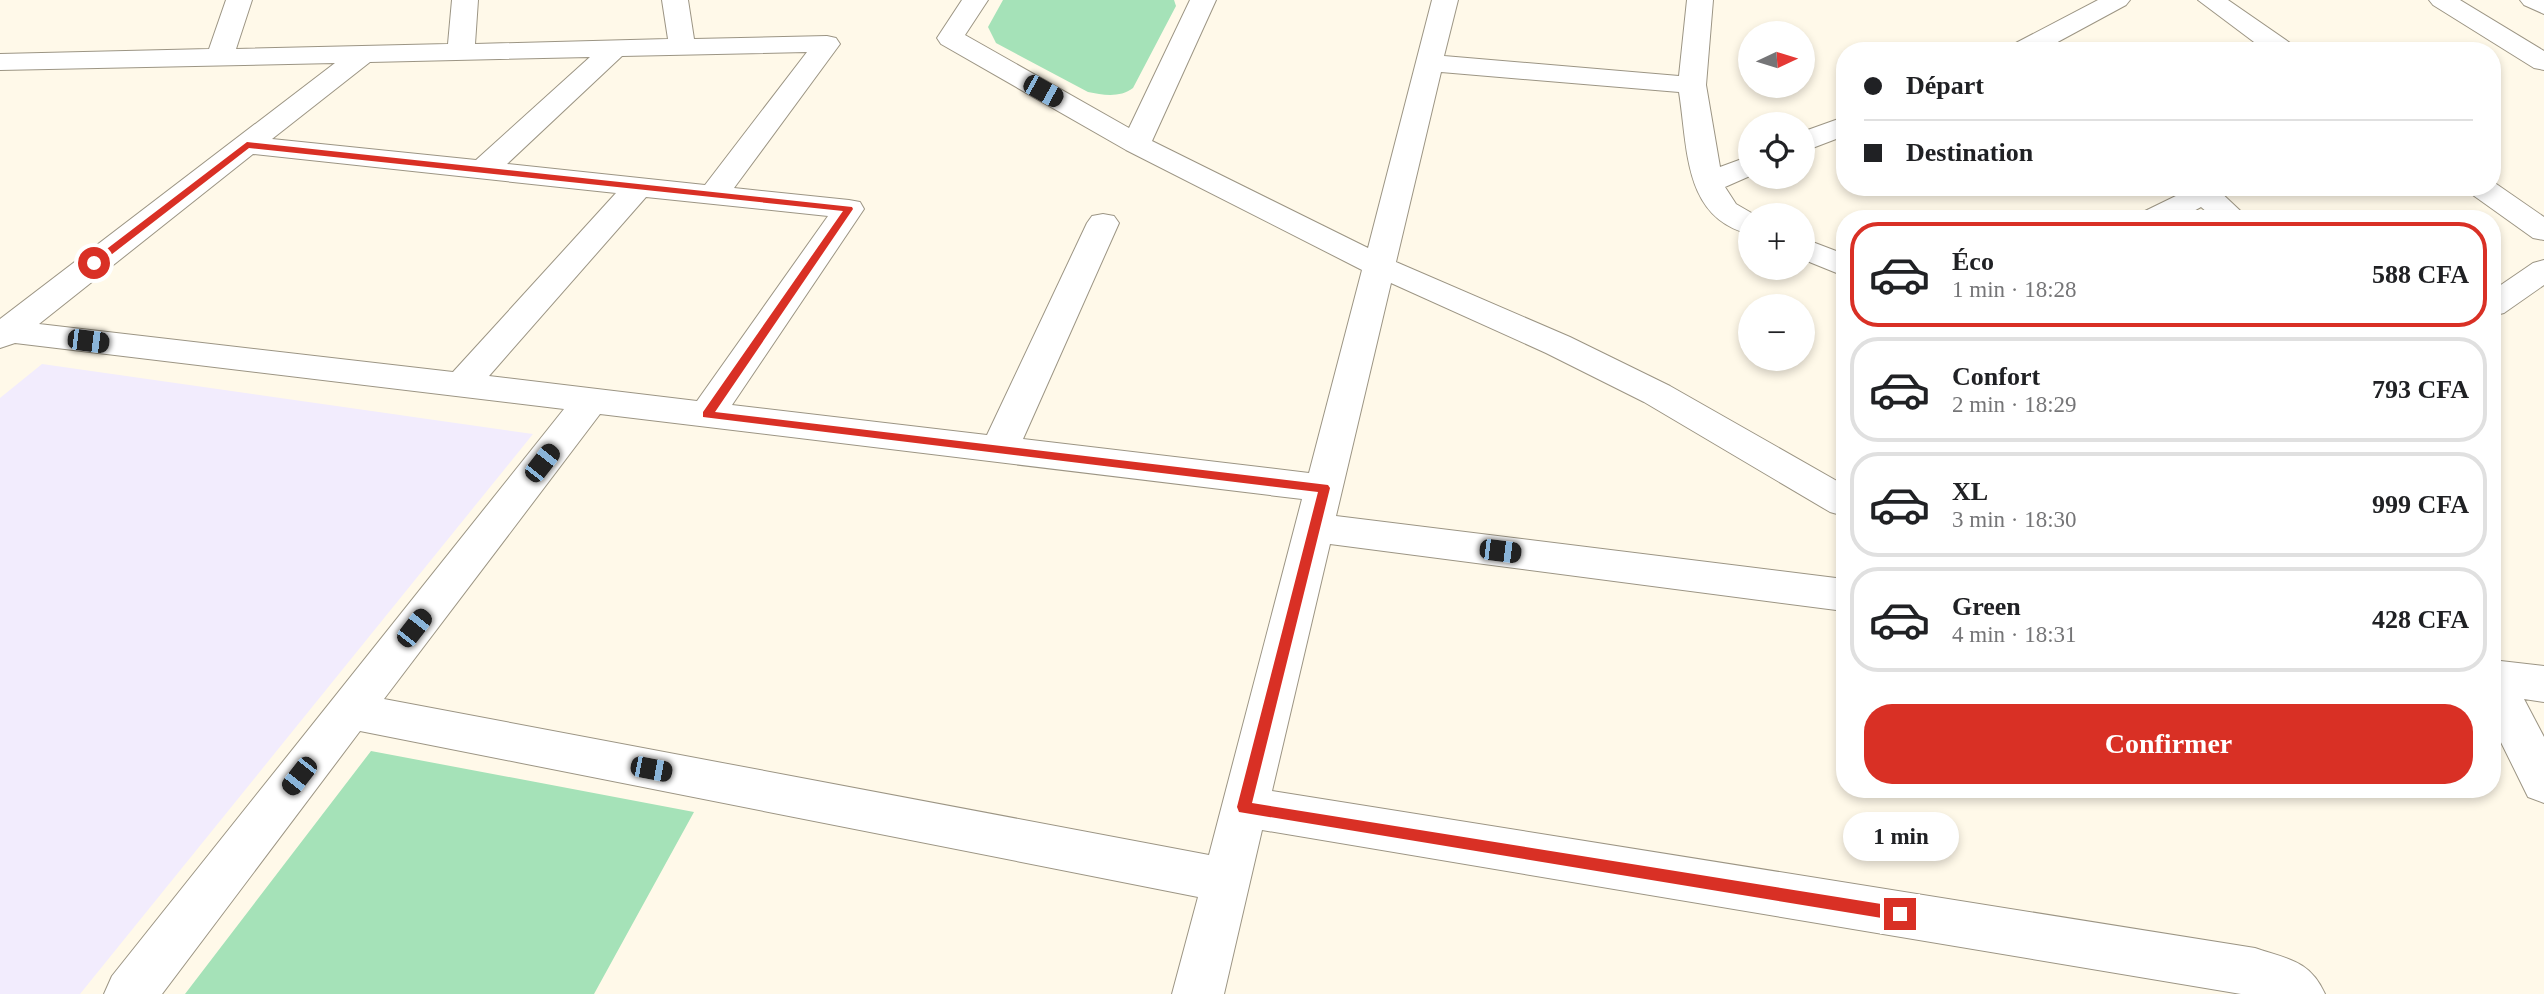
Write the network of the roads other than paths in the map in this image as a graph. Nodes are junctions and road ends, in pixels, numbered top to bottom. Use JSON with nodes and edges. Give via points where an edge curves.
{"nodes":[{"id":1,"x":239,"y":0,"type":"edge"},
{"id":2,"x":465,"y":0,"type":"edge"},
{"id":3,"x":675,"y":0,"type":"edge"},
{"id":4,"x":975,"y":0,"type":"edge"},
{"id":5,"x":1202,"y":0,"type":"edge"},
{"id":6,"x":1446,"y":0,"type":"edge"},
{"id":7,"x":1700,"y":0,"type":"edge"},
{"id":8,"x":2118,"y":0,"type":"edge"},
{"id":9,"x":2211,"y":0,"type":"edge"},
{"id":10,"x":2442,"y":0,"type":"edge"},
{"id":11,"x":2533,"y":0,"type":"edge"},
{"id":12,"x":2544,"y":6,"type":"edge"},
{"id":13,"x":2041,"y":42,"type":"edge"},
{"id":14,"x":2271,"y":42,"type":"edge"},
{"id":15,"x":682,"y":47,"type":"junction"},
{"id":16,"x":615,"y":49,"type":"junction"},
{"id":17,"x":461,"y":52,"type":"junction"},
{"id":18,"x":363,"y":54,"type":"junction"},
{"id":19,"x":220,"y":57,"type":"junction"},
{"id":20,"x":0,"y":62,"type":"edge"},
{"id":21,"x":2544,"y":62,"type":"edge"},
{"id":22,"x":1430,"y":63,"type":"junction"},
{"id":23,"x":1692,"y":85,"type":"junction"},
{"id":24,"x":1836,"y":129,"type":"edge"},
{"id":25,"x":1815,"y":138,"type":"edge"},
{"id":26,"x":1136,"y":144,"type":"junction"},
{"id":27,"x":247,"y":145,"type":"junction"},
{"id":28,"x":483,"y":170,"type":"junction"},
{"id":29,"x":1738,"y":170,"type":"edge"},
{"id":30,"x":1708,"y":183,"type":"junction"},
{"id":31,"x":638,"y":187,"type":"junction"},
{"id":32,"x":713,"y":195,"type":"junction"},
{"id":33,"x":2192,"y":196,"type":"edge"},
{"id":34,"x":2206,"y":196,"type":"edge"},
{"id":35,"x":2494,"y":196,"type":"edge"},
{"id":36,"x":2169,"y":210,"type":"edge"},
{"id":37,"x":2223,"y":210,"type":"edge"},
{"id":38,"x":1738,"y":218,"type":"edge"},
{"id":39,"x":1103,"y":223,"type":"dead end"},
{"id":40,"x":2544,"y":231,"type":"edge"},
{"id":41,"x":1815,"y":253,"type":"edge"},
{"id":42,"x":1836,"y":262,"type":"edge"},
{"id":43,"x":1380,"y":266,"type":"junction"},
{"id":44,"x":2544,"y":270,"type":"edge"},
{"id":45,"x":2501,"y":300,"type":"edge"},
{"id":46,"x":3,"y":333,"type":"edge"},
{"id":47,"x":462,"y":385,"type":"junction"},
{"id":48,"x":590,"y":401,"type":"junction"},
{"id":49,"x":707,"y":414,"type":"junction"},
{"id":50,"x":999,"y":450,"type":"junction"},
{"id":51,"x":1324,"y":488,"type":"junction"},
{"id":52,"x":1836,"y":497,"type":"edge"},
{"id":53,"x":1314,"y":528,"type":"junction"},
{"id":54,"x":1836,"y":594,"type":"edge"},
{"id":55,"x":2501,"y":680,"type":"edge"},
{"id":56,"x":2544,"y":684,"type":"edge"},
{"id":57,"x":2501,"y":697,"type":"edge"},
{"id":58,"x":349,"y":711,"type":"junction"},
{"id":59,"x":2544,"y":783,"type":"edge"},
{"id":60,"x":1244,"y":807,"type":"junction"},
{"id":61,"x":1226,"y":880,"type":"junction"},
{"id":62,"x":130,"y":994,"type":"edge"},
{"id":63,"x":1198,"y":994,"type":"edge"},
{"id":64,"x":2299,"y":994,"type":"edge"}],
"edges":[{"from":1,"to":19,"type":"street"},
{"from":2,"to":17,"type":"street"},
{"from":3,"to":15,"type":"street"},
{"from":4,"to":26,"type":"street","via":[[950,38]]},
{"from":5,"to":26,"type":"street"},
{"from":6,"to":22,"type":"street"},
{"from":7,"to":23,"type":"street"},
{"from":8,"to":13,"type":"street"},
{"from":9,"to":14,"type":"street"},
{"from":10,"to":21,"type":"street"},
{"from":11,"to":12,"type":"street"},
{"from":15,"to":16,"type":"street"},
{"from":15,"to":32,"type":"street","via":[[827,44]]},
{"from":16,"to":17,"type":"street"},
{"from":16,"to":28,"type":"street"},
{"from":17,"to":18,"type":"street"},
{"from":18,"to":19,"type":"street"},
{"from":18,"to":27,"type":"street"},
{"from":19,"to":20,"type":"street"},
{"from":22,"to":23,"type":"street"},
{"from":22,"to":43,"type":"street"},
{"from":23,"to":30,"type":"street"},
{"from":24,"to":25,"type":"street"},
{"from":26,"to":43,"type":"street"},
{"from":27,"to":28,"type":"street"},
{"from":27,"to":46,"type":"street"},
{"from":28,"to":31,"type":"street"},
{"from":29,"to":30,"type":"street"},
{"from":30,"to":38,"type":"street","via":[[1716,201]]},
{"from":31,"to":32,"type":"street"},
{"from":31,"to":47,"type":"street"},
{"from":32,"to":49,"type":"street","via":[[849,209]]},
{"from":33,"to":36,"type":"street"},
{"from":34,"to":37,"type":"street"},
{"from":35,"to":40,"type":"street"},
{"from":39,"to":50,"type":"street"},
{"from":41,"to":42,"type":"street"},
{"from":43,"to":51,"type":"street"},
{"from":43,"to":52,"type":"street","via":[[1657,394]]},
{"from":44,"to":45,"type":"street"},
{"from":46,"to":47,"type":"street"},
{"from":47,"to":48,"type":"street"},
{"from":48,"to":49,"type":"street"},
{"from":48,"to":58,"type":"street"},
{"from":49,"to":50,"type":"street"},
{"from":50,"to":51,"type":"street"},
{"from":51,"to":53,"type":"street"},
{"from":53,"to":54,"type":"street"},
{"from":53,"to":60,"type":"street"},
{"from":55,"to":56,"type":"street"},
{"from":57,"to":59,"type":"street"},
{"from":58,"to":61,"type":"street"},
{"from":58,"to":62,"type":"street"},
{"from":60,"to":61,"type":"street"},
{"from":60,"to":64,"type":"street","via":[[2255,972],[2289,985]]},
{"from":61,"to":63,"type":"street"}]}
